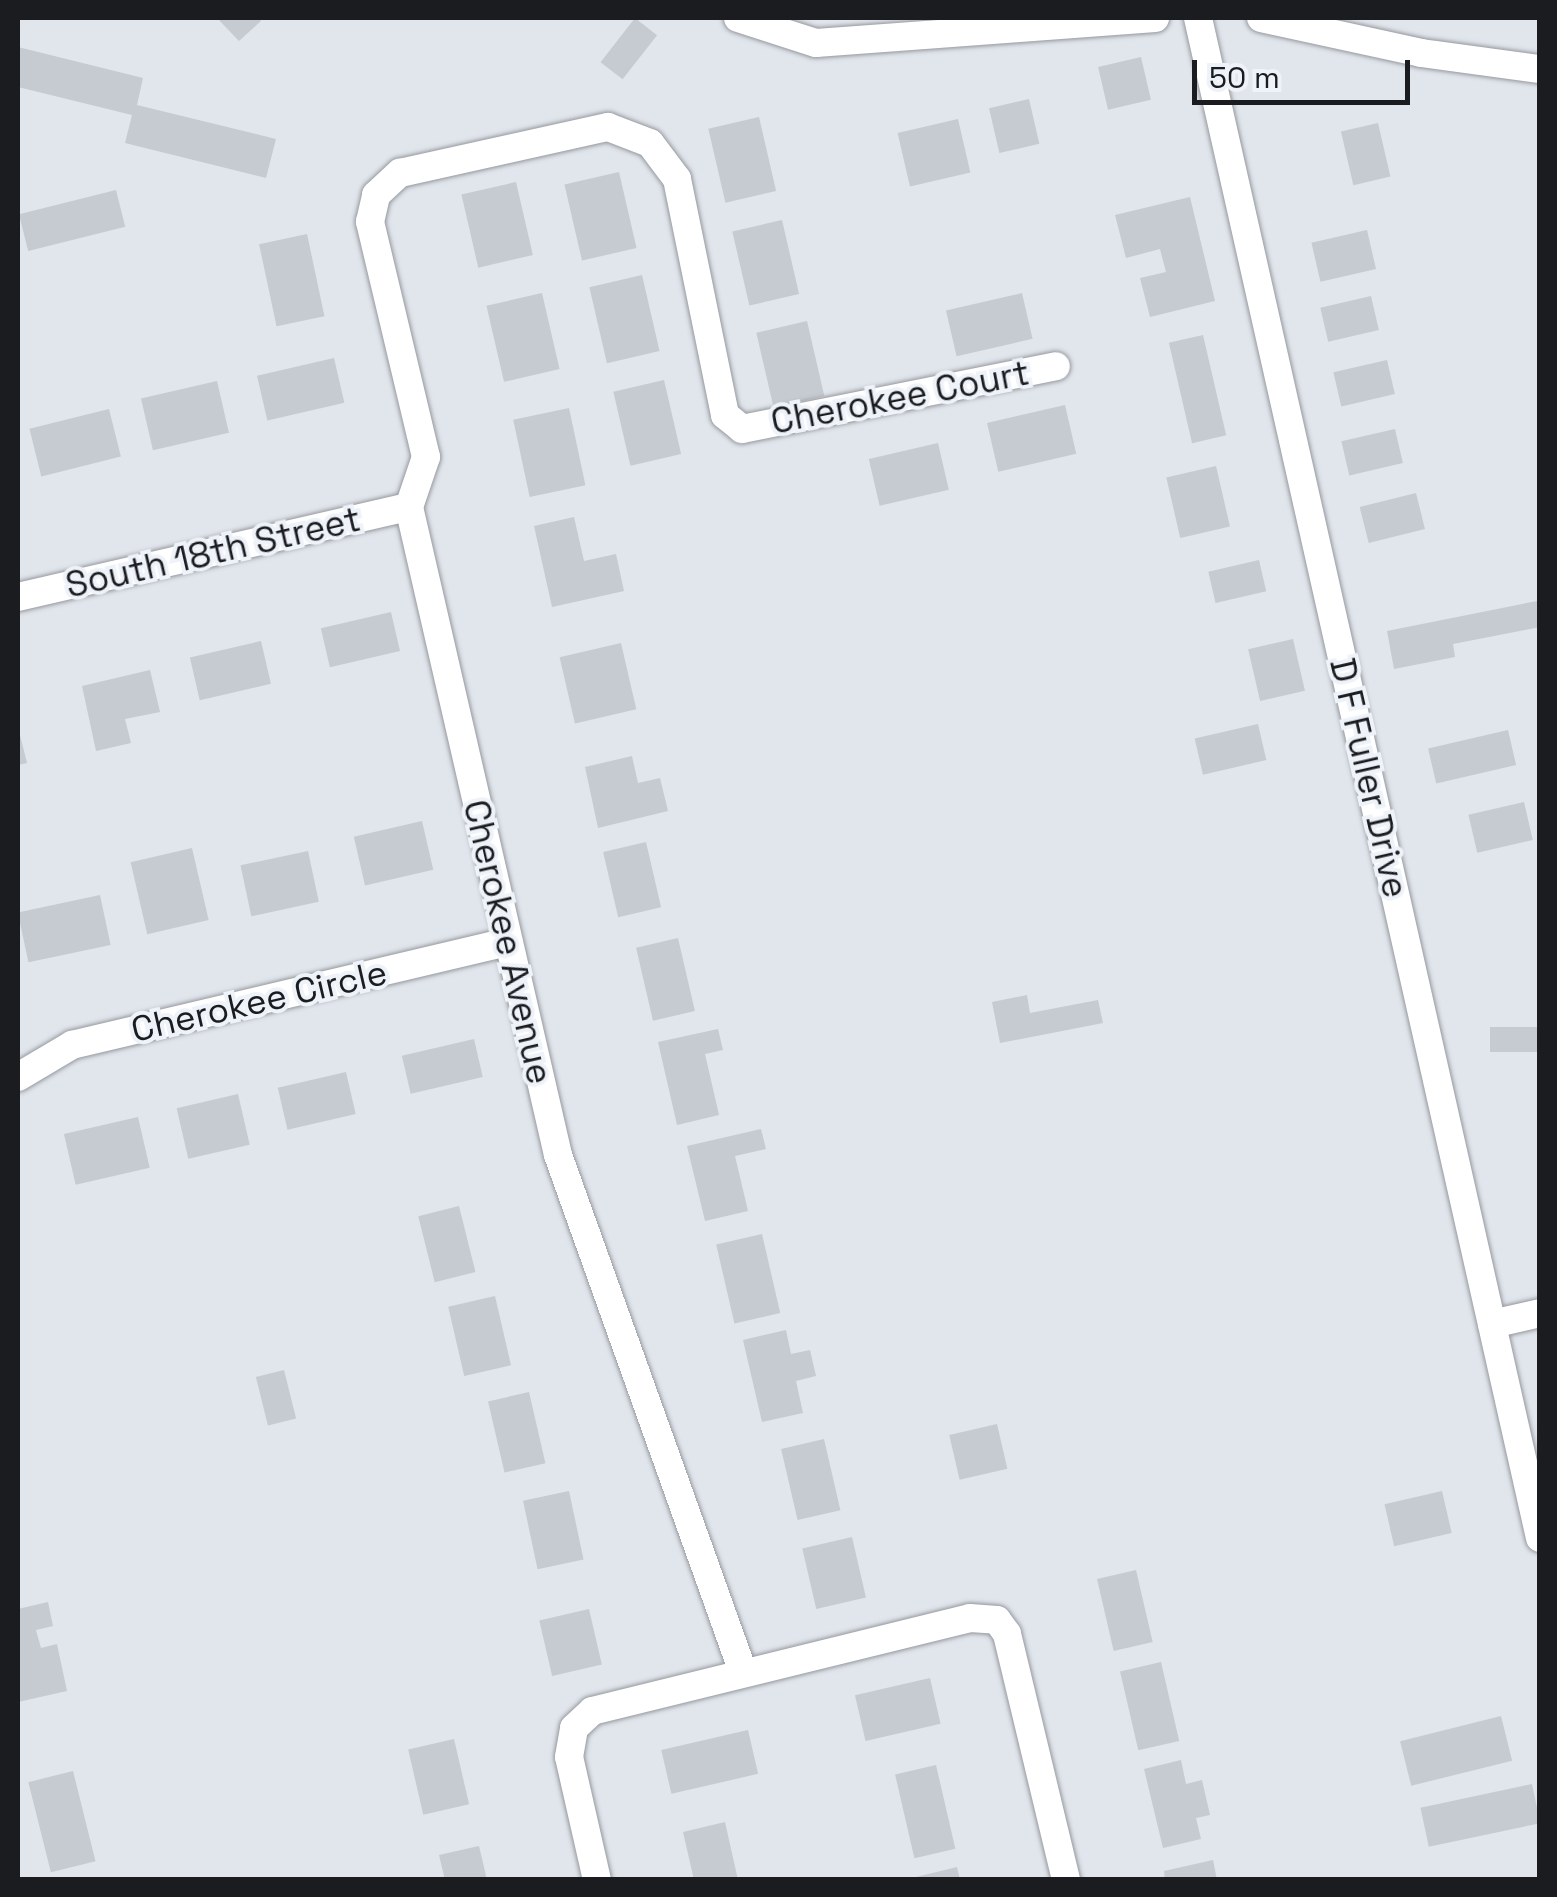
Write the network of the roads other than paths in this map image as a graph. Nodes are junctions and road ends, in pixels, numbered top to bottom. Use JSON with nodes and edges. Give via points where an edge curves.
{"nodes":[{"id":1,"x":738,"y":18,"type":"edge"},
{"id":2,"x":1155,"y":18,"type":"edge"},
{"id":3,"x":1198,"y":18,"type":"edge"},
{"id":4,"x":1261,"y":18,"type":"edge"},
{"id":5,"x":1540,"y":69,"type":"edge"},
{"id":6,"x":1056,"y":366,"type":"dead end"},
{"id":7,"x":409,"y":507,"type":"junction"},
{"id":8,"x":18,"y":597,"type":"edge"},
{"id":9,"x":508,"y":942,"type":"junction"},
{"id":10,"x":18,"y":1076,"type":"edge"},
{"id":11,"x":1540,"y":1313,"type":"edge"},
{"id":12,"x":1492,"y":1324,"type":"junction"},
{"id":13,"x":1540,"y":1538,"type":"edge"},
{"id":14,"x":743,"y":1672,"type":"junction"},
{"id":15,"x":597,"y":1880,"type":"edge"},
{"id":16,"x":1066,"y":1880,"type":"edge"}],
"edges":[{"from":1,"to":2,"type":"street","via":[[816,43]]},
{"from":3,"to":12,"type":"street","name":"D F Fuller Drive"},
{"from":4,"to":5,"type":"street","via":[[1421,54]]},
{"from":6,"to":7,"type":"street","name":"Cherokee Court","via":[[742,430],[724,416],[677,179],[650,143],[608,127],[400,173],[376,195],[370,222],[426,457]]},
{"from":7,"to":8,"type":"street","name":"South 18th Street"},
{"from":7,"to":9,"type":"street","name":"Cherokee Avenue"},
{"from":9,"to":10,"type":"street","name":"Cherokee Circle","via":[[72,1045]]},
{"from":9,"to":14,"type":"street","name":"Cherokee Avenue","via":[[558,1156]]},
{"from":11,"to":12,"type":"street"},
{"from":12,"to":13,"type":"street","name":"D F Fuller Drive"},
{"from":14,"to":15,"type":"street","via":[[592,1712],[574,1728],[569,1757]]},
{"from":14,"to":16,"type":"street","via":[[970,1618],[997,1620],[1007,1634]]}]}
